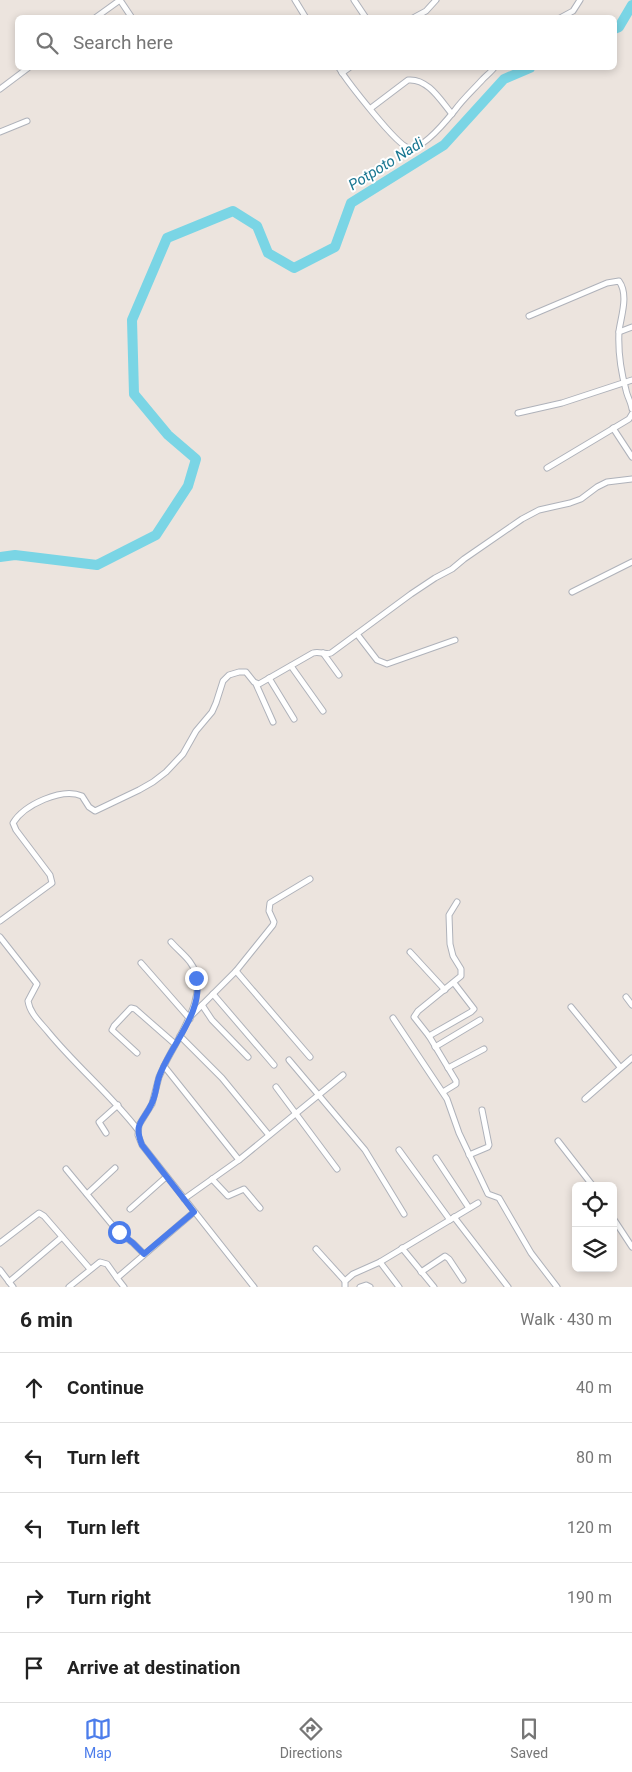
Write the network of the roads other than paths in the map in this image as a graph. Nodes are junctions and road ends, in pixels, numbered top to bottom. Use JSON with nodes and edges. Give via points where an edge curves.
{"nodes":[{"id":1,"x":120,"y":0,"type":"edge"},
{"id":2,"x":295,"y":0,"type":"edge"},
{"id":3,"x":354,"y":0,"type":"edge"},
{"id":4,"x":436,"y":0,"type":"edge"},
{"id":5,"x":580,"y":0,"type":"edge"},
{"id":6,"x":99,"y":15,"type":"edge"},
{"id":7,"x":130,"y":15,"type":"edge"},
{"id":8,"x":304,"y":15,"type":"edge"},
{"id":9,"x":364,"y":15,"type":"edge"},
{"id":10,"x":419,"y":15,"type":"edge"},
{"id":11,"x":566,"y":15,"type":"edge"},
{"id":12,"x":25,"y":70,"type":"edge"},
{"id":13,"x":340,"y":70,"type":"edge"},
{"id":14,"x":346,"y":70,"type":"edge"},
{"id":15,"x":492,"y":70,"type":"edge"},
{"id":16,"x":342,"y":73,"type":"junction"},
{"id":17,"x":0,"y":89,"type":"edge"},
{"id":18,"x":371,"y":108,"type":"junction"},
{"id":19,"x":452,"y":114,"type":"junction"},
{"id":20,"x":27,"y":120,"type":"dead end"},
{"id":21,"x":0,"y":132,"type":"edge"},
{"id":22,"x":529,"y":316,"type":"dead end"},
{"id":23,"x":632,"y":327,"type":"edge"},
{"id":24,"x":619,"y":332,"type":"junction"},
{"id":25,"x":632,"y":380,"type":"edge"},
{"id":26,"x":624,"y":382,"type":"junction"},
{"id":27,"x":632,"y":408,"type":"edge"},
{"id":28,"x":518,"y":414,"type":"dead end"},
{"id":29,"x":632,"y":414,"type":"edge"},
{"id":30,"x":613,"y":428,"type":"junction"},
{"id":31,"x":632,"y":458,"type":"edge"},
{"id":32,"x":547,"y":468,"type":"dead end"},
{"id":33,"x":632,"y":479,"type":"edge"},
{"id":34,"x":632,"y":562,"type":"edge"},
{"id":35,"x":572,"y":592,"type":"dead end"},
{"id":36,"x":357,"y":634,"type":"junction"},
{"id":37,"x":454,"y":640,"type":"dead end"},
{"id":38,"x":323,"y":653,"type":"junction"},
{"id":39,"x":291,"y":666,"type":"junction"},
{"id":40,"x":339,"y":675,"type":"dead end"},
{"id":41,"x":269,"y":678,"type":"junction"},
{"id":42,"x":256,"y":684,"type":"junction"},
{"id":43,"x":323,"y":711,"type":"dead end"},
{"id":44,"x":294,"y":719,"type":"dead end"},
{"id":45,"x":273,"y":722,"type":"dead end"},
{"id":46,"x":310,"y":879,"type":"dead end"},
{"id":47,"x":457,"y":902,"type":"dead end"},
{"id":48,"x":0,"y":921,"type":"edge"},
{"id":49,"x":0,"y":937,"type":"edge"},
{"id":50,"x":171,"y":942,"type":"dead end"},
{"id":51,"x":410,"y":952,"type":"dead end"},
{"id":52,"x":141,"y":963,"type":"dead end"},
{"id":53,"x":236,"y":971,"type":"junction"},
{"id":54,"x":454,"y":983,"type":"junction"},
{"id":55,"x":445,"y":990,"type":"junction"},
{"id":56,"x":213,"y":994,"type":"junction"},
{"id":57,"x":626,"y":997,"type":"dead end"},
{"id":58,"x":202,"y":1004,"type":"junction"},
{"id":59,"x":632,"y":1005,"type":"edge"},
{"id":60,"x":571,"y":1007,"type":"dead end"},
{"id":61,"x":190,"y":1017,"type":"junction"},
{"id":62,"x":393,"y":1018,"type":"dead end"},
{"id":63,"x":480,"y":1020,"type":"dead end"},
{"id":64,"x":180,"y":1036,"type":"junction"},
{"id":65,"x":429,"y":1036,"type":"junction"},
{"id":66,"x":175,"y":1044,"type":"junction"},
{"id":67,"x":435,"y":1047,"type":"junction"},
{"id":68,"x":484,"y":1049,"type":"dead end"},
{"id":69,"x":137,"y":1053,"type":"dead end"},
{"id":70,"x":248,"y":1057,"type":"dead end"},
{"id":71,"x":310,"y":1057,"type":"dead end"},
{"id":72,"x":632,"y":1058,"type":"edge"},
{"id":73,"x":289,"y":1060,"type":"dead end"},
{"id":74,"x":164,"y":1066,"type":"junction"},
{"id":75,"x":274,"y":1066,"type":"dead end"},
{"id":76,"x":620,"y":1067,"type":"junction"},
{"id":77,"x":448,"y":1068,"type":"junction"},
{"id":78,"x":342,"y":1075,"type":"dead end"},
{"id":79,"x":276,"y":1087,"type":"dead end"},
{"id":80,"x":443,"y":1092,"type":"junction"},
{"id":81,"x":319,"y":1095,"type":"junction"},
{"id":82,"x":586,"y":1099,"type":"dead end"},
{"id":83,"x":118,"y":1105,"type":"junction"},
{"id":84,"x":482,"y":1110,"type":"dead end"},
{"id":85,"x":295,"y":1113,"type":"junction"},
{"id":86,"x":138,"y":1130,"type":"junction"},
{"id":87,"x":106,"y":1133,"type":"dead end"},
{"id":88,"x":268,"y":1134,"type":"junction"},
{"id":89,"x":558,"y":1141,"type":"dead end"},
{"id":90,"x":399,"y":1150,"type":"dead end"},
{"id":91,"x":469,"y":1155,"type":"junction"},
{"id":92,"x":436,"y":1158,"type":"dead end"},
{"id":93,"x":238,"y":1160,"type":"junction"},
{"id":94,"x":115,"y":1168,"type":"dead end"},
{"id":95,"x":66,"y":1169,"type":"dead end"},
{"id":96,"x":337,"y":1169,"type":"dead end"},
{"id":97,"x":166,"y":1177,"type":"junction"},
{"id":98,"x":212,"y":1178,"type":"junction"},
{"id":99,"x":590,"y":1182,"type":"edge"},
{"id":100,"x":87,"y":1194,"type":"junction"},
{"id":101,"x":184,"y":1199,"type":"junction"},
{"id":102,"x":478,"y":1202,"type":"dead end"},
{"id":103,"x":260,"y":1208,"type":"dead end"},
{"id":104,"x":469,"y":1208,"type":"junction"},
{"id":105,"x":130,"y":1209,"type":"dead end"},
{"id":106,"x":194,"y":1212,"type":"junction"},
{"id":107,"x":404,"y":1214,"type":"dead end"},
{"id":108,"x":452,"y":1219,"type":"junction"},
{"id":109,"x":617,"y":1224,"type":"edge"},
{"id":110,"x":62,"y":1237,"type":"junction"},
{"id":111,"x":0,"y":1243,"type":"edge"},
{"id":112,"x":632,"y":1247,"type":"edge"},
{"id":113,"x":402,"y":1248,"type":"junction"},
{"id":114,"x":316,"y":1249,"type":"dead end"},
{"id":115,"x":144,"y":1254,"type":"junction"},
{"id":116,"x":380,"y":1262,"type":"junction"},
{"id":117,"x":90,"y":1269,"type":"junction"},
{"id":118,"x":0,"y":1270,"type":"edge"},
{"id":119,"x":421,"y":1272,"type":"junction"},
{"id":120,"x":117,"y":1278,"type":"junction"},
{"id":121,"x":463,"y":1280,"type":"dead end"},
{"id":122,"x":345,"y":1284,"type":"edge"},
{"id":123,"x":11,"y":1285,"type":"edge"},
{"id":124,"x":69,"y":1287,"type":"edge"},
{"id":125,"x":124,"y":1287,"type":"edge"},
{"id":126,"x":254,"y":1287,"type":"edge"},
{"id":127,"x":360,"y":1287,"type":"edge"},
{"id":128,"x":370,"y":1287,"type":"edge"},
{"id":129,"x":399,"y":1287,"type":"edge"},
{"id":130,"x":434,"y":1287,"type":"edge"},
{"id":131,"x":508,"y":1287,"type":"edge"},
{"id":132,"x":557,"y":1287,"type":"edge"}],
"edges":[{"from":1,"to":6,"type":"street"},
{"from":1,"to":7,"type":"street"},
{"from":2,"to":8,"type":"street"},
{"from":3,"to":9,"type":"street"},
{"from":4,"to":10,"type":"street"},
{"from":5,"to":11,"type":"street","via":[[573,11]]},
{"from":12,"to":17,"type":"street"},
{"from":13,"to":16,"type":"street"},
{"from":14,"to":16,"type":"street"},
{"from":15,"to":19,"type":"street"},
{"from":16,"to":18,"type":"street"},
{"from":18,"to":19,"type":"street","via":[[408,80],[415,80],[428,87]]},
{"from":18,"to":19,"type":"street","via":[[407,148],[422,143]]},
{"from":20,"to":21,"type":"street"},
{"from":22,"to":24,"type":"street","via":[[619,281],[623,294]]},
{"from":23,"to":24,"type":"street"},
{"from":24,"to":26,"type":"street"},
{"from":25,"to":26,"type":"street"},
{"from":26,"to":27,"type":"street"},
{"from":26,"to":28,"type":"street"},
{"from":29,"to":30,"type":"street"},
{"from":30,"to":31,"type":"street"},
{"from":30,"to":32,"type":"street"},
{"from":33,"to":36,"type":"street","via":[[607,482],[570,504],[548,507],[531,514],[410,594]]},
{"from":34,"to":35,"type":"street"},
{"from":36,"to":37,"type":"street","via":[[377,660],[387,664]]},
{"from":36,"to":38,"type":"street","via":[[330,653]]},
{"from":38,"to":39,"type":"street","via":[[313,653]]},
{"from":38,"to":40,"type":"street"},
{"from":39,"to":41,"type":"street"},
{"from":39,"to":43,"type":"street"},
{"from":41,"to":42,"type":"street"},
{"from":41,"to":44,"type":"street"},
{"from":42,"to":45,"type":"street"},
{"from":42,"to":48,"type":"street","via":[[243,671],[226,678],[214,708],[182,754],[166,772],[139,790],[95,811],[82,796],[70,793],[40,800],[18,817],[13,823],[16,830],[52,880]]},
{"from":46,"to":53,"type":"street","via":[[270,903],[269,911],[274,922]]},
{"from":47,"to":54,"type":"street","via":[[449,915],[451,950],[462,973]]},
{"from":49,"to":83,"type":"street","via":[[38,984],[28,1001],[30,1009],[58,1044]]},
{"from":50,"to":61,"type":"street","via":[[190,961],[198,985]]},
{"from":51,"to":55,"type":"street"},
{"from":52,"to":61,"type":"street"},
{"from":53,"to":56,"type":"street"},
{"from":53,"to":71,"type":"street"},
{"from":54,"to":55,"type":"street"},
{"from":54,"to":65,"type":"street","via":[[474,1009]]},
{"from":55,"to":65,"type":"street","via":[[415,1015],[415,1020]]},
{"from":56,"to":58,"type":"street"},
{"from":56,"to":75,"type":"street"},
{"from":57,"to":59,"type":"street"},
{"from":58,"to":61,"type":"street"},
{"from":58,"to":70,"type":"street","via":[[212,1020]]},
{"from":60,"to":76,"type":"street"},
{"from":61,"to":64,"type":"street"},
{"from":62,"to":80,"type":"street"},
{"from":63,"to":67,"type":"street"},
{"from":64,"to":66,"type":"street"},
{"from":64,"to":88,"type":"street","via":[[222,1078]]},
{"from":65,"to":67,"type":"street"},
{"from":66,"to":69,"type":"street","via":[[131,1008],[112,1030]]},
{"from":66,"to":74,"type":"street"},
{"from":67,"to":77,"type":"street"},
{"from":68,"to":77,"type":"street"},
{"from":72,"to":76,"type":"street"},
{"from":73,"to":81,"type":"street"},
{"from":74,"to":86,"type":"street","via":[[152,1104]]},
{"from":74,"to":93,"type":"street"},
{"from":76,"to":82,"type":"street"},
{"from":77,"to":80,"type":"street","via":[[456,1082]]},
{"from":78,"to":81,"type":"street"},
{"from":79,"to":85,"type":"street"},
{"from":80,"to":91,"type":"street"},
{"from":81,"to":85,"type":"street"},
{"from":81,"to":107,"type":"street","via":[[365,1150]]},
{"from":83,"to":86,"type":"street"},
{"from":83,"to":87,"type":"street","via":[[99,1122]]},
{"from":84,"to":91,"type":"street","via":[[489,1145]]},
{"from":85,"to":88,"type":"street"},
{"from":85,"to":96,"type":"street"},
{"from":86,"to":97,"type":"street","via":[[142,1145]]},
{"from":88,"to":93,"type":"street"},
{"from":89,"to":99,"type":"street"},
{"from":90,"to":108,"type":"street"},
{"from":91,"to":132,"type":"street","via":[[488,1194],[499,1198],[531,1253]]},
{"from":92,"to":104,"type":"street"},
{"from":93,"to":98,"type":"street"},
{"from":94,"to":100,"type":"street"},
{"from":95,"to":100,"type":"street"},
{"from":97,"to":101,"type":"street"},
{"from":97,"to":105,"type":"street"},
{"from":98,"to":101,"type":"street"},
{"from":98,"to":103,"type":"street","via":[[228,1196],[244,1189]]},
{"from":100,"to":115,"type":"street","via":[[123,1236]]},
{"from":101,"to":106,"type":"street"},
{"from":102,"to":104,"type":"street"},
{"from":104,"to":108,"type":"street"},
{"from":106,"to":115,"type":"street"},
{"from":106,"to":126,"type":"street"},
{"from":108,"to":113,"type":"street"},
{"from":108,"to":131,"type":"street"},
{"from":109,"to":112,"type":"street"},
{"from":110,"to":111,"type":"street","via":[[39,1212]]},
{"from":110,"to":117,"type":"street"},
{"from":110,"to":123,"type":"street"},
{"from":113,"to":116,"type":"street"},
{"from":113,"to":119,"type":"street"},
{"from":114,"to":122,"type":"street"},
{"from":115,"to":120,"type":"street"},
{"from":116,"to":122,"type":"street","via":[[353,1274]]},
{"from":116,"to":129,"type":"street"},
{"from":117,"to":120,"type":"street","via":[[102,1262]]},
{"from":117,"to":124,"type":"street"},
{"from":118,"to":123,"type":"street"},
{"from":119,"to":121,"type":"street","via":[[445,1256]]},
{"from":119,"to":130,"type":"street"},
{"from":120,"to":125,"type":"street"},
{"from":127,"to":128,"type":"street"}]}
